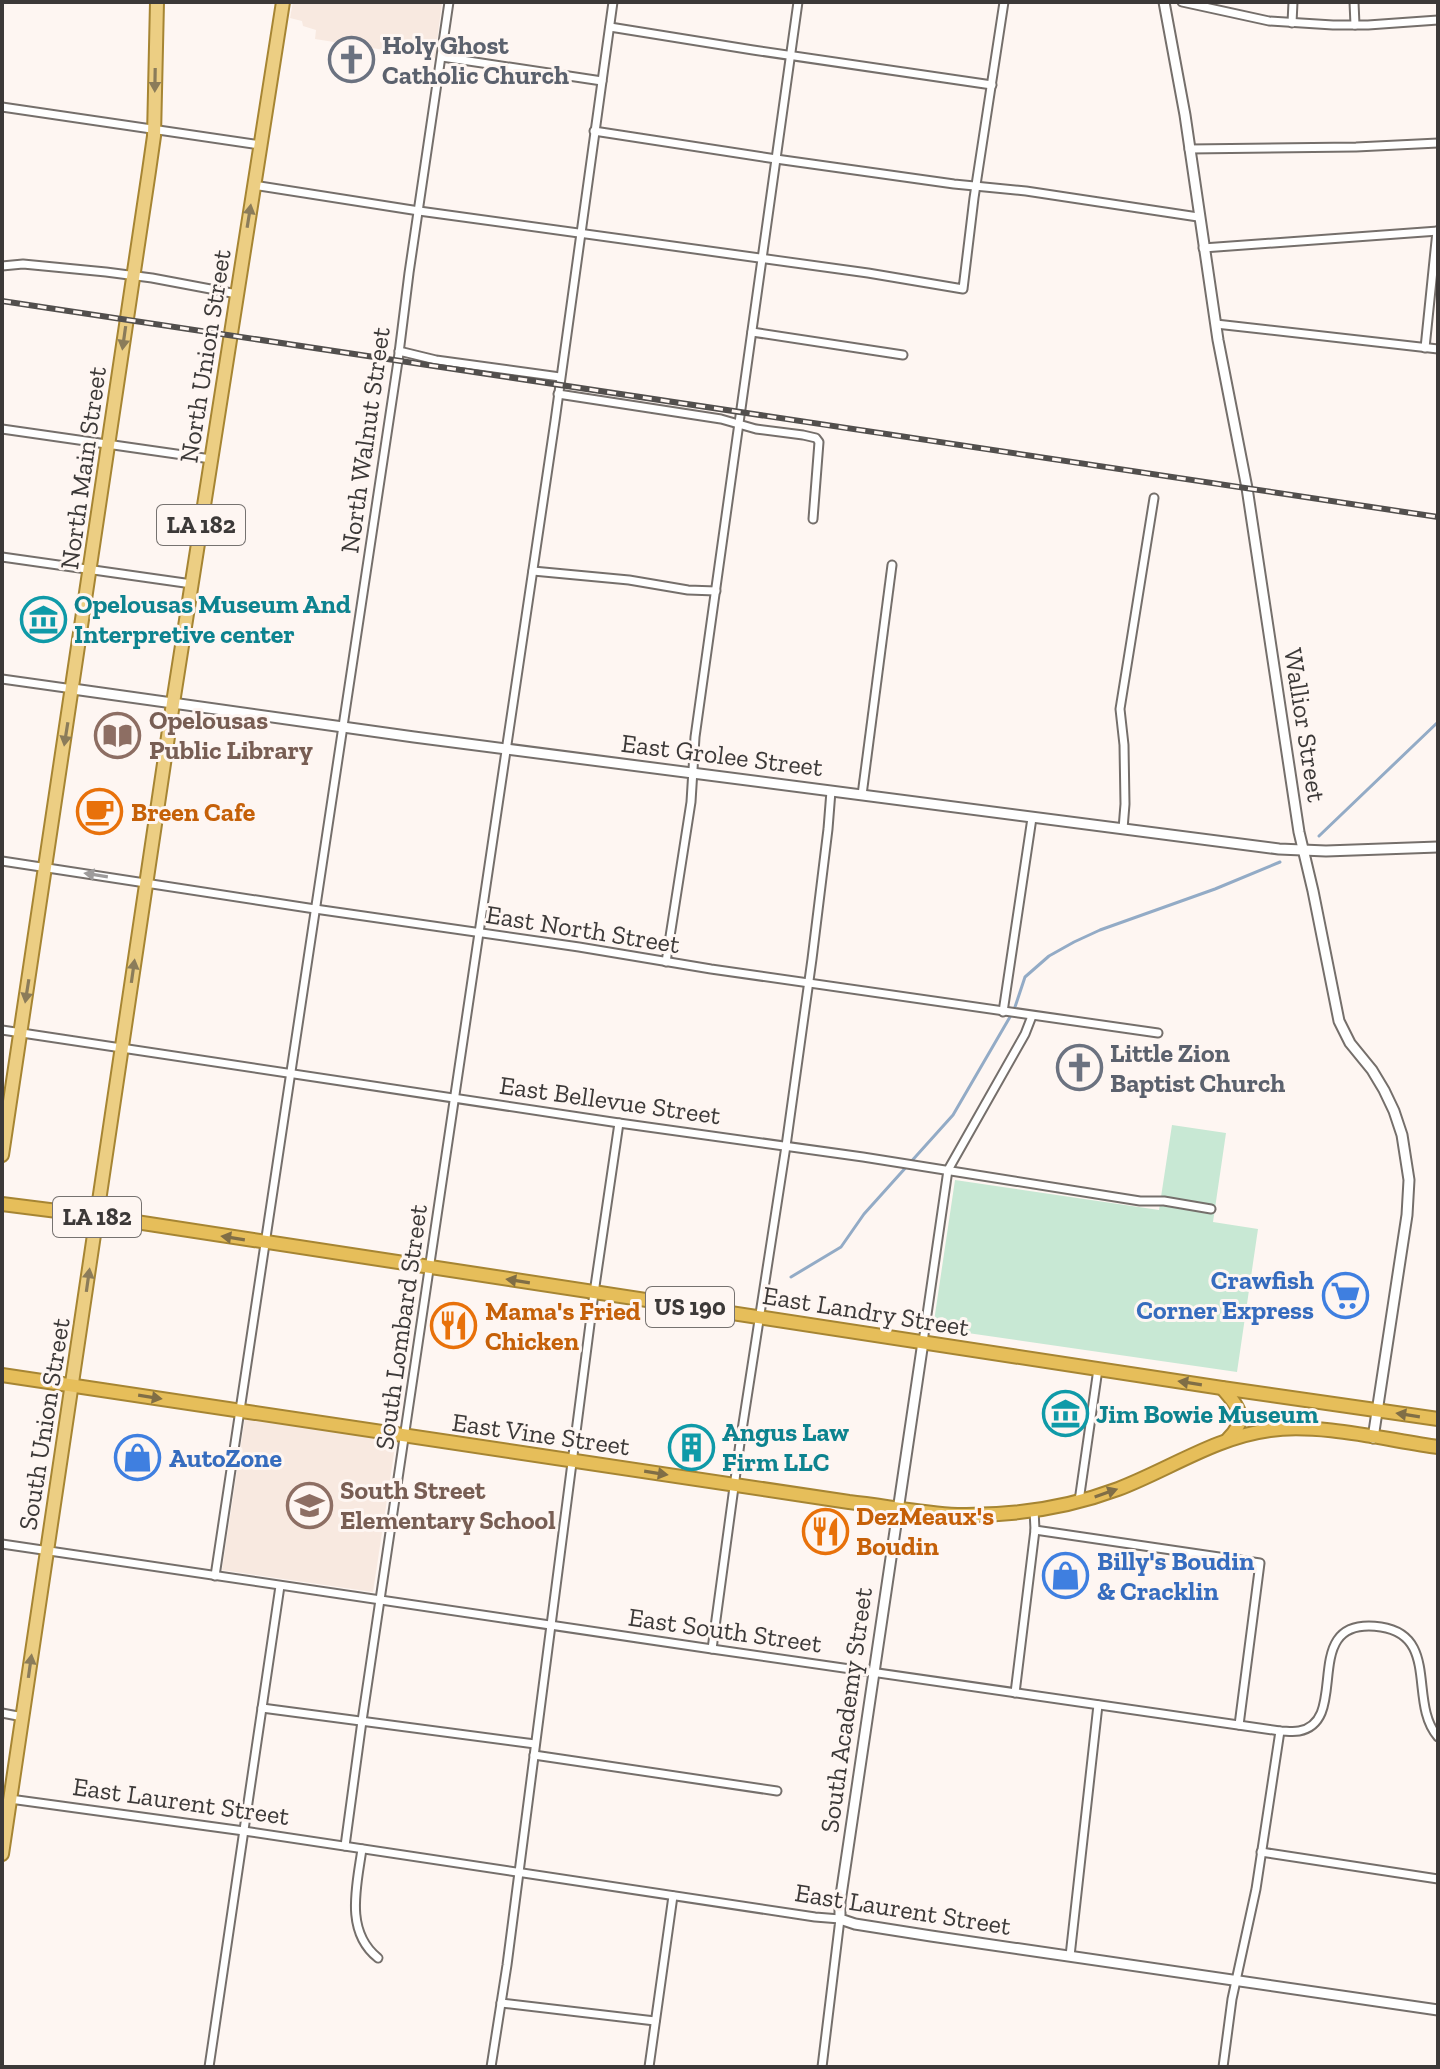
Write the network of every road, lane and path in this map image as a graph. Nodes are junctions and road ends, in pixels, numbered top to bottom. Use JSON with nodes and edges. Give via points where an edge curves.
{"nodes":[{"id":1,"x":157,"y":2,"type":"edge"},
{"id":2,"x":283,"y":2,"type":"edge"},
{"id":3,"x":449,"y":2,"type":"edge"},
{"id":4,"x":613,"y":2,"type":"edge"},
{"id":5,"x":798,"y":2,"type":"edge"},
{"id":6,"x":1004,"y":2,"type":"edge"},
{"id":7,"x":1164,"y":2,"type":"edge"},
{"id":8,"x":1182,"y":2,"type":"edge"},
{"id":9,"x":1293,"y":2,"type":"edge"},
{"id":10,"x":1354,"y":2,"type":"edge"},
{"id":11,"x":1438,"y":20,"type":"edge"},
{"id":12,"x":1292,"y":23,"type":"junction"},
{"id":13,"x":1355,"y":25,"type":"junction"},
{"id":14,"x":610,"y":27,"type":"junction"},
{"id":15,"x":790,"y":55,"type":"junction"},
{"id":16,"x":442,"y":57,"type":"junction"},
{"id":17,"x":602,"y":81,"type":"junction"},
{"id":18,"x":992,"y":85,"type":"junction"},
{"id":19,"x":2,"y":107,"type":"edge"},
{"id":20,"x":154,"y":129,"type":"junction"},
{"id":21,"x":594,"y":131,"type":"junction"},
{"id":22,"x":1438,"y":143,"type":"edge"},
{"id":23,"x":260,"y":145,"type":"junction"},
{"id":24,"x":1189,"y":149,"type":"junction"},
{"id":25,"x":776,"y":159,"type":"junction"},
{"id":26,"x":253,"y":185,"type":"junction"},
{"id":27,"x":976,"y":185,"type":"junction"},
{"id":28,"x":419,"y":211,"type":"junction"},
{"id":29,"x":1198,"y":217,"type":"junction"},
{"id":30,"x":1438,"y":231,"type":"edge"},
{"id":31,"x":580,"y":233,"type":"junction"},
{"id":32,"x":1203,"y":248,"type":"junction"},
{"id":33,"x":762,"y":259,"type":"junction"},
{"id":34,"x":2,"y":266,"type":"edge"},
{"id":35,"x":133,"y":277,"type":"junction"},
{"id":36,"x":237,"y":294,"type":"junction"},
{"id":37,"x":1216,"y":324,"type":"junction"},
{"id":38,"x":752,"y":332,"type":"junction"},
{"id":39,"x":1425,"y":348,"type":"junction"},
{"id":40,"x":1438,"y":349,"type":"edge"},
{"id":41,"x":399,"y":351,"type":"junction"},
{"id":42,"x":903,"y":355,"type":"dead end"},
{"id":43,"x":559,"y":385,"type":"junction"},
{"id":44,"x":739,"y":424,"type":"junction"},
{"id":45,"x":2,"y":429,"type":"edge"},
{"id":46,"x":108,"y":444,"type":"junction"},
{"id":47,"x":211,"y":459,"type":"junction"},
{"id":48,"x":1154,"y":498,"type":"dead end"},
{"id":49,"x":813,"y":519,"type":"dead end"},
{"id":50,"x":2,"y":557,"type":"edge"},
{"id":51,"x":892,"y":565,"type":"dead end"},
{"id":52,"x":91,"y":570,"type":"junction"},
{"id":53,"x":533,"y":571,"type":"junction"},
{"id":54,"x":192,"y":584,"type":"junction"},
{"id":55,"x":716,"y":591,"type":"junction"},
{"id":56,"x":2,"y":679,"type":"edge"},
{"id":57,"x":73,"y":689,"type":"junction"},
{"id":58,"x":173,"y":703,"type":"junction"},
{"id":59,"x":343,"y":726,"type":"junction"},
{"id":60,"x":507,"y":749,"type":"junction"},
{"id":61,"x":693,"y":772,"type":"junction"},
{"id":62,"x":831,"y":791,"type":"junction"},
{"id":63,"x":862,"y":795,"type":"junction"},
{"id":64,"x":1032,"y":818,"type":"junction"},
{"id":65,"x":1123,"y":829,"type":"junction"},
{"id":66,"x":1438,"y":847,"type":"edge"},
{"id":67,"x":1304,"y":851,"type":"junction"},
{"id":68,"x":2,"y":861,"type":"edge"},
{"id":69,"x":46,"y":867,"type":"junction"},
{"id":70,"x":146,"y":883,"type":"junction"},
{"id":71,"x":315,"y":909,"type":"junction"},
{"id":72,"x":479,"y":933,"type":"junction"},
{"id":73,"x":666,"y":962,"type":"junction"},
{"id":74,"x":808,"y":983,"type":"junction"},
{"id":75,"x":1005,"y":1012,"type":"junction"},
{"id":76,"x":1032,"y":1016,"type":"junction"},
{"id":77,"x":2,"y":1030,"type":"edge"},
{"id":78,"x":21,"y":1033,"type":"junction"},
{"id":79,"x":1158,"y":1033,"type":"dead end"},
{"id":80,"x":122,"y":1049,"type":"junction"},
{"id":81,"x":290,"y":1074,"type":"junction"},
{"id":82,"x":455,"y":1098,"type":"junction"},
{"id":83,"x":619,"y":1123,"type":"junction"},
{"id":84,"x":786,"y":1146,"type":"junction"},
{"id":85,"x":2,"y":1155,"type":"edge"},
{"id":86,"x":948,"y":1170,"type":"junction"},
{"id":87,"x":2,"y":1204,"type":"edge"},
{"id":88,"x":1211,"y":1209,"type":"dead end"},
{"id":89,"x":97,"y":1216,"type":"junction"},
{"id":90,"x":265,"y":1243,"type":"junction"},
{"id":91,"x":430,"y":1268,"type":"junction"},
{"id":92,"x":594,"y":1293,"type":"junction"},
{"id":93,"x":759,"y":1317,"type":"junction"},
{"id":94,"x":923,"y":1342,"type":"junction"},
{"id":95,"x":1098,"y":1369,"type":"junction"},
{"id":96,"x":2,"y":1375,"type":"edge"},
{"id":97,"x":72,"y":1385,"type":"junction"},
{"id":98,"x":1222,"y":1388,"type":"junction"},
{"id":99,"x":1378,"y":1410,"type":"junction"},
{"id":100,"x":239,"y":1411,"type":"junction"},
{"id":101,"x":1438,"y":1419,"type":"edge"},
{"id":102,"x":405,"y":1436,"type":"junction"},
{"id":103,"x":1373,"y":1438,"type":"junction"},
{"id":104,"x":1226,"y":1441,"type":"junction"},
{"id":105,"x":1438,"y":1447,"type":"edge"},
{"id":106,"x":573,"y":1460,"type":"junction"},
{"id":107,"x":734,"y":1484,"type":"junction"},
{"id":108,"x":1079,"y":1501,"type":"junction"},
{"id":109,"x":898,"y":1508,"type":"junction"},
{"id":110,"x":1034,"y":1509,"type":"junction"},
{"id":111,"x":1035,"y":1530,"type":"junction"},
{"id":112,"x":2,"y":1544,"type":"edge"},
{"id":113,"x":47,"y":1551,"type":"junction"},
{"id":114,"x":215,"y":1576,"type":"junction"},
{"id":115,"x":280,"y":1586,"type":"junction"},
{"id":116,"x":381,"y":1600,"type":"junction"},
{"id":117,"x":551,"y":1625,"type":"junction"},
{"id":118,"x":712,"y":1649,"type":"junction"},
{"id":119,"x":874,"y":1672,"type":"junction"},
{"id":120,"x":1015,"y":1693,"type":"junction"},
{"id":121,"x":1098,"y":1705,"type":"junction"},
{"id":122,"x":262,"y":1708,"type":"junction"},
{"id":123,"x":2,"y":1713,"type":"edge"},
{"id":124,"x":23,"y":1717,"type":"junction"},
{"id":125,"x":362,"y":1721,"type":"junction"},
{"id":126,"x":1239,"y":1725,"type":"junction"},
{"id":127,"x":1280,"y":1731,"type":"junction"},
{"id":128,"x":1438,"y":1737,"type":"edge"},
{"id":129,"x":535,"y":1744,"type":"junction"},
{"id":130,"x":534,"y":1755,"type":"junction"},
{"id":131,"x":777,"y":1791,"type":"dead end"},
{"id":132,"x":10,"y":1799,"type":"junction"},
{"id":133,"x":244,"y":1831,"type":"junction"},
{"id":134,"x":345,"y":1846,"type":"junction"},
{"id":135,"x":362,"y":1849,"type":"junction"},
{"id":136,"x":1261,"y":1852,"type":"junction"},
{"id":137,"x":2,"y":1854,"type":"edge"},
{"id":138,"x":519,"y":1872,"type":"junction"},
{"id":139,"x":1438,"y":1879,"type":"edge"},
{"id":140,"x":673,"y":1896,"type":"junction"},
{"id":141,"x":840,"y":1919,"type":"junction"},
{"id":142,"x":1070,"y":1956,"type":"junction"},
{"id":143,"x":378,"y":1958,"type":"dead end"},
{"id":144,"x":1236,"y":1981,"type":"junction"},
{"id":145,"x":501,"y":2003,"type":"junction"},
{"id":146,"x":1438,"y":2010,"type":"edge"},
{"id":147,"x":655,"y":2021,"type":"junction"},
{"id":148,"x":209,"y":2067,"type":"edge"},
{"id":149,"x":491,"y":2067,"type":"edge"},
{"id":150,"x":649,"y":2067,"type":"edge"},
{"id":151,"x":822,"y":2067,"type":"edge"},
{"id":152,"x":1223,"y":2067,"type":"edge"}],
"edges":[{"from":1,"to":20,"type":"main road","name":"North Main Street","one_way":true},
{"from":2,"to":23,"type":"main road","name":"North Union Street","number":"LA 182"},
{"from":3,"to":16,"type":"street","name":"North Walnut Street"},
{"from":4,"to":14,"type":"street","name":"South Lombard Street"},
{"from":5,"to":15,"type":"street"},
{"from":6,"to":18,"type":"street"},
{"from":7,"to":24,"type":"street","name":"Wallior Street"},
{"from":8,"to":12,"type":"street"},
{"from":9,"to":12,"type":"street"},
{"from":10,"to":13,"type":"street"},
{"from":11,"to":13,"type":"street"},
{"from":12,"to":13,"type":"street"},
{"from":14,"to":15,"type":"street"},
{"from":14,"to":17,"type":"street","name":"South Lombard Street"},
{"from":15,"to":18,"type":"street"},
{"from":15,"to":25,"type":"street"},
{"from":16,"to":17,"type":"street"},
{"from":16,"to":28,"type":"street","name":"North Walnut Street"},
{"from":17,"to":21,"type":"street","name":"South Lombard Street"},
{"from":18,"to":27,"type":"street"},
{"from":19,"to":20,"type":"street"},
{"from":20,"to":23,"type":"street"},
{"from":20,"to":35,"type":"main road","name":"North Main Street"},
{"from":21,"to":25,"type":"street"},
{"from":21,"to":31,"type":"street","name":"South Lombard Street"},
{"from":22,"to":24,"type":"street"},
{"from":23,"to":26,"type":"main road","name":"North Union Street","number":"LA 182"},
{"from":24,"to":29,"type":"street","name":"Wallior Street"},
{"from":25,"to":27,"type":"street"},
{"from":25,"to":33,"type":"street"},
{"from":26,"to":28,"type":"street"},
{"from":36,"to":26,"type":"main road","name":"North Union Street","number":"LA 182","one_way":true},
{"from":27,"to":29,"type":"street"},
{"from":27,"to":33,"type":"street","via":[[963,289]]},
{"from":28,"to":31,"type":"street"},
{"from":28,"to":41,"type":"street","name":"North Walnut Street"},
{"from":29,"to":32,"type":"street","name":"Wallior Street"},
{"from":30,"to":32,"type":"street"},
{"from":30,"to":39,"type":"street"},
{"from":31,"to":33,"type":"street"},
{"from":31,"to":43,"type":"street","name":"South Lombard Street"},
{"from":32,"to":37,"type":"street","name":"Wallior Street"},
{"from":33,"to":38,"type":"street"},
{"from":34,"to":35,"type":"street"},
{"from":35,"to":36,"type":"street"},
{"from":35,"to":46,"type":"main road","name":"North Main Street","one_way":true},
{"from":36,"to":47,"type":"main road","name":"North Union Street","number":"LA 182"},
{"from":37,"to":39,"type":"street"},
{"from":37,"to":67,"type":"street","name":"Wallior Street"},
{"from":38,"to":42,"type":"street"},
{"from":38,"to":44,"type":"street"},
{"from":39,"to":40,"type":"street"},
{"from":41,"to":43,"type":"street"},
{"from":41,"to":59,"type":"street","name":"North Walnut Street"},
{"from":43,"to":44,"type":"street"},
{"from":43,"to":53,"type":"street","name":"South Lombard Street"},
{"from":44,"to":49,"type":"street","via":[[816,438]]},
{"from":44,"to":55,"type":"street"},
{"from":45,"to":46,"type":"street"},
{"from":46,"to":47,"type":"street"},
{"from":46,"to":52,"type":"main road","name":"North Main Street"},
{"from":47,"to":54,"type":"main road","name":"North Union Street","number":"LA 182"},
{"from":48,"to":65,"type":"street","via":[[1120,709]]},
{"from":50,"to":52,"type":"street"},
{"from":51,"to":63,"type":"street"},
{"from":52,"to":54,"type":"street"},
{"from":52,"to":57,"type":"main road","name":"North Main Street"},
{"from":53,"to":55,"type":"street"},
{"from":53,"to":60,"type":"street","name":"South Lombard Street"},
{"from":54,"to":58,"type":"main road","name":"North Union Street","number":"LA 182"},
{"from":55,"to":61,"type":"street"},
{"from":56,"to":57,"type":"street","name":"East Grolee Street"},
{"from":57,"to":58,"type":"street","name":"East Grolee Street"},
{"from":57,"to":69,"type":"main road","name":"North Main Street","one_way":true},
{"from":58,"to":59,"type":"street","name":"East Grolee Street"},
{"from":58,"to":70,"type":"main road","name":"North Union Street","number":"LA 182"},
{"from":59,"to":60,"type":"street","name":"East Grolee Street"},
{"from":59,"to":71,"type":"street","name":"North Walnut Street"},
{"from":60,"to":61,"type":"street","name":"East Grolee Street"},
{"from":60,"to":72,"type":"street","name":"South Lombard Street"},
{"from":61,"to":62,"type":"street","name":"East Grolee Street"},
{"from":61,"to":73,"type":"street"},
{"from":62,"to":63,"type":"street","name":"East Grolee Street"},
{"from":62,"to":74,"type":"street"},
{"from":63,"to":64,"type":"street","name":"East Grolee Street"},
{"from":64,"to":65,"type":"street","name":"East Grolee Street"},
{"from":64,"to":75,"type":"street"},
{"from":65,"to":67,"type":"street","name":"East Grolee Street"},
{"from":66,"to":67,"type":"street","name":"East Grolee Street"},
{"from":67,"to":99,"type":"street","name":"Wallior Street","via":[[1339,1021],[1384,1090],[1406,1147],[1407,1215]]},
{"from":68,"to":69,"type":"street","name":"East North Street"},
{"from":70,"to":69,"type":"street","name":"East North Street","one_way":true},
{"from":69,"to":78,"type":"main road","name":"North Main Street","one_way":true},
{"from":70,"to":71,"type":"street","name":"East North Street"},
{"from":80,"to":70,"type":"main road","name":"North Union Street","number":"LA 182","one_way":true},
{"from":71,"to":72,"type":"street","name":"East North Street"},
{"from":71,"to":81,"type":"street","name":"North Walnut Street"},
{"from":72,"to":73,"type":"street","name":"East North Street"},
{"from":72,"to":82,"type":"street","name":"South Lombard Street"},
{"from":73,"to":74,"type":"street","name":"East North Street"},
{"from":74,"to":75,"type":"street","name":"East North Street"},
{"from":74,"to":84,"type":"street"},
{"from":75,"to":76,"type":"street","name":"East North Street"},
{"from":76,"to":79,"type":"street","name":"East North Street"},
{"from":76,"to":86,"type":"street"},
{"from":77,"to":78,"type":"street","name":"East Bellevue Street"},
{"from":78,"to":80,"type":"street","name":"East Bellevue Street"},
{"from":78,"to":85,"type":"main road","name":"North Main Street"},
{"from":80,"to":81,"type":"street","name":"East Bellevue Street"},
{"from":80,"to":89,"type":"main road","name":"South Union Street","number":"LA 182"},
{"from":81,"to":82,"type":"street","name":"East Bellevue Street"},
{"from":81,"to":90,"type":"street","name":"North Walnut Street"},
{"from":82,"to":83,"type":"street","name":"East Bellevue Street"},
{"from":82,"to":91,"type":"street","name":"South Lombard Street"},
{"from":83,"to":84,"type":"street","name":"East Bellevue Street"},
{"from":83,"to":92,"type":"street"},
{"from":84,"to":86,"type":"street","name":"East Bellevue Street"},
{"from":84,"to":93,"type":"street"},
{"from":86,"to":88,"type":"street","name":"East Bellevue Street"},
{"from":86,"to":94,"type":"street","name":"South Academy Street"},
{"from":87,"to":89,"type":"highway","name":"East Landry Street","number":"US 190"},
{"from":90,"to":89,"type":"highway","name":"East Landry Street","number":"US 190","one_way":true},
{"from":97,"to":89,"type":"main road","name":"South Union Street","number":"LA 182","one_way":true},
{"from":90,"to":91,"type":"highway","name":"East Landry Street","number":"US 190"},
{"from":90,"to":100,"type":"street","name":"North Walnut Street"},
{"from":92,"to":91,"type":"highway","name":"East Landry Street","number":"US 190","one_way":true},
{"from":91,"to":102,"type":"street","name":"South Lombard Street"},
{"from":92,"to":93,"type":"highway","name":"East Landry Street","number":"US 190"},
{"from":92,"to":106,"type":"street"},
{"from":93,"to":94,"type":"highway","name":"East Landry Street","number":"US 190"},
{"from":93,"to":107,"type":"street"},
{"from":94,"to":95,"type":"highway","name":"East Landry Street","number":"US 190"},
{"from":94,"to":109,"type":"street","name":"South Academy Street"},
{"from":98,"to":95,"type":"highway","name":"East Landry Street","number":"US 190","one_way":true},
{"from":95,"to":108,"type":"street"},
{"from":96,"to":97,"type":"highway","name":"East Vine Street"},
{"from":97,"to":100,"type":"highway","name":"East Vine Street","one_way":true},
{"from":97,"to":113,"type":"main road","name":"South Union Street","number":"LA 182"},
{"from":98,"to":99,"type":"highway","name":"East Landry Street","number":"US 190"},
{"from":98,"to":104,"type":"highway","via":[[1240,1418]]},
{"from":101,"to":99,"type":"highway","name":"East Landry Street","number":"US 190","one_way":true},
{"from":99,"to":103,"type":"street","name":"Wallior Street"},
{"from":100,"to":102,"type":"highway","name":"East Vine Street"},
{"from":100,"to":114,"type":"street","name":"North Walnut Street"},
{"from":102,"to":106,"type":"highway","name":"East Vine Street"},
{"from":102,"to":116,"type":"street","name":"South Lombard Street"},
{"from":103,"to":104,"type":"highway","name":"East Vine Street","via":[[1292,1428]]},
{"from":103,"to":105,"type":"highway","name":"East Vine Street"},
{"from":108,"to":104,"type":"highway","name":"East Vine Street","one_way":true},
{"from":106,"to":107,"type":"highway","name":"East Vine Street","one_way":true},
{"from":106,"to":117,"type":"street"},
{"from":107,"to":109,"type":"highway","name":"East Vine Street"},
{"from":107,"to":118,"type":"street"},
{"from":108,"to":110,"type":"highway","name":"East Vine Street"},
{"from":109,"to":110,"type":"highway","name":"East Vine Street","via":[[978,1515]]},
{"from":109,"to":119,"type":"street","name":"South Academy Street"},
{"from":110,"to":111,"type":"street"},
{"from":111,"to":120,"type":"street"},
{"from":111,"to":126,"type":"street","via":[[1260,1563]]},
{"from":112,"to":113,"type":"street","name":"East South Street"},
{"from":113,"to":114,"type":"street","name":"East South Street"},
{"from":124,"to":113,"type":"main road","name":"South Union Street","number":"LA 182","one_way":true},
{"from":114,"to":115,"type":"street","name":"East South Street"},
{"from":115,"to":116,"type":"street","name":"East South Street"},
{"from":115,"to":122,"type":"street"},
{"from":116,"to":117,"type":"street","name":"East South Street"},
{"from":116,"to":125,"type":"street","name":"South Lombard Street"},
{"from":117,"to":118,"type":"street","name":"East South Street"},
{"from":117,"to":129,"type":"street"},
{"from":118,"to":119,"type":"street","name":"East South Street"},
{"from":119,"to":120,"type":"street","name":"East South Street"},
{"from":119,"to":141,"type":"street","name":"South Academy Street"},
{"from":120,"to":121,"type":"street","name":"East South Street"},
{"from":121,"to":126,"type":"street","name":"East South Street"},
{"from":121,"to":142,"type":"street"},
{"from":122,"to":125,"type":"street"},
{"from":122,"to":133,"type":"street"},
{"from":123,"to":124,"type":"street"},
{"from":124,"to":132,"type":"main road","name":"South Union Street","number":"LA 182"},
{"from":125,"to":129,"type":"street"},
{"from":125,"to":134,"type":"street","name":"South Lombard Street"},
{"from":126,"to":127,"type":"street","name":"East South Street"},
{"from":127,"to":128,"type":"street","name":"East South Street","via":[[1298,1732],[1320,1717],[1334,1646],[1351,1629],[1364,1625],[1399,1631],[1417,1650],[1428,1721]]},
{"from":127,"to":136,"type":"street"},
{"from":129,"to":130,"type":"street"},
{"from":130,"to":131,"type":"street"},
{"from":130,"to":138,"type":"street"},
{"from":132,"to":133,"type":"street","name":"East Laurent Street"},
{"from":132,"to":137,"type":"main road","name":"South Union Street","number":"LA 182"},
{"from":133,"to":134,"type":"street","name":"East Laurent Street"},
{"from":133,"to":148,"type":"street"},
{"from":134,"to":135,"type":"street","name":"East Laurent Street"},
{"from":135,"to":138,"type":"street","name":"East Laurent Street"},
{"from":135,"to":143,"type":"street","via":[[356,1923]]},
{"from":136,"to":139,"type":"street"},
{"from":136,"to":144,"type":"street"},
{"from":138,"to":140,"type":"street","name":"East Laurent Street"},
{"from":138,"to":145,"type":"street"},
{"from":140,"to":141,"type":"street","name":"East Laurent Street"},
{"from":140,"to":147,"type":"street"},
{"from":141,"to":142,"type":"street","name":"East Laurent Street"},
{"from":141,"to":151,"type":"street","name":"South Academy Street"},
{"from":142,"to":144,"type":"street","name":"East Laurent Street"},
{"from":144,"to":146,"type":"street","name":"East Laurent Street"},
{"from":144,"to":152,"type":"street"},
{"from":145,"to":147,"type":"street"},
{"from":145,"to":149,"type":"street"},
{"from":147,"to":150,"type":"street"}]}
